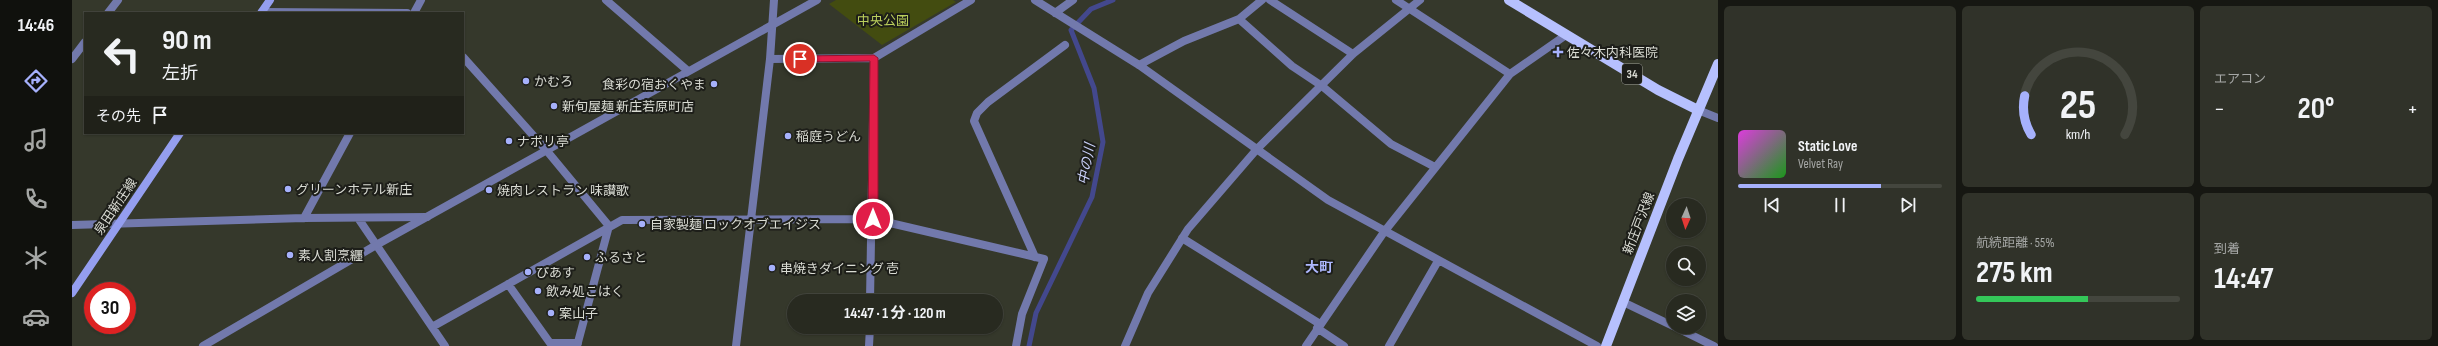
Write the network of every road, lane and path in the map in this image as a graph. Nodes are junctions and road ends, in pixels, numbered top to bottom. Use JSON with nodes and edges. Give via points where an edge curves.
{"nodes":[{"id":1,"x":118,"y":0,"type":"edge"},
{"id":2,"x":270,"y":0,"type":"edge"},
{"id":3,"x":420,"y":0,"type":"edge"},
{"id":4,"x":606,"y":0,"type":"edge"},
{"id":5,"x":774,"y":0,"type":"edge"},
{"id":6,"x":817,"y":0,"type":"edge"},
{"id":7,"x":971,"y":0,"type":"edge"},
{"id":8,"x":1035,"y":0,"type":"edge"},
{"id":9,"x":1074,"y":0,"type":"edge"},
{"id":10,"x":1262,"y":0,"type":"edge"},
{"id":11,"x":1270,"y":0,"type":"edge"},
{"id":12,"x":1396,"y":0,"type":"edge"},
{"id":13,"x":1420,"y":0,"type":"edge"},
{"id":14,"x":1509,"y":0,"type":"edge"},
{"id":15,"x":1409,"y":8,"type":"junction"},
{"id":16,"x":109,"y":12,"type":"edge"},
{"id":17,"x":262,"y":12,"type":"edge"},
{"id":18,"x":414,"y":12,"type":"edge"},
{"id":19,"x":1055,"y":13,"type":"junction"},
{"id":20,"x":1239,"y":19,"type":"junction"},
{"id":21,"x":773,"y":24,"type":"junction"},
{"id":22,"x":1566,"y":35,"type":"junction"},
{"id":23,"x":84,"y":43,"type":"edge"},
{"id":24,"x":1065,"y":45,"type":"dead end"},
{"id":25,"x":1353,"y":54,"type":"junction"},
{"id":26,"x":464,"y":58,"type":"edge"},
{"id":27,"x":874,"y":58,"type":"junction"},
{"id":28,"x":72,"y":59,"type":"edge"},
{"id":29,"x":770,"y":59,"type":"junction"},
{"id":30,"x":1718,"y":64,"type":"edge"},
{"id":31,"x":1139,"y":66,"type":"junction"},
{"id":32,"x":688,"y":71,"type":"junction"},
{"id":33,"x":1510,"y":74,"type":"junction"},
{"id":34,"x":1322,"y":86,"type":"junction"},
{"id":35,"x":1698,"y":110,"type":"junction"},
{"id":36,"x":1718,"y":118,"type":"edge"},
{"id":37,"x":179,"y":134,"type":"edge"},
{"id":38,"x":349,"y":134,"type":"edge"},
{"id":39,"x":1257,"y":149,"type":"junction"},
{"id":40,"x":547,"y":151,"type":"junction"},
{"id":41,"x":1435,"y":167,"type":"junction"},
{"id":42,"x":427,"y":217,"type":"junction"},
{"id":43,"x":304,"y":218,"type":"junction"},
{"id":44,"x":358,"y":218,"type":"junction"},
{"id":45,"x":752,"y":219,"type":"junction"},
{"id":46,"x":873,"y":219,"type":"junction"},
{"id":47,"x":119,"y":224,"type":"junction"},
{"id":48,"x":72,"y":225,"type":"edge"},
{"id":49,"x":609,"y":226,"type":"junction"},
{"id":50,"x":1384,"y":232,"type":"junction"},
{"id":51,"x":1182,"y":238,"type":"junction"},
{"id":52,"x":378,"y":244,"type":"junction"},
{"id":53,"x":1035,"y":257,"type":"junction"},
{"id":54,"x":1438,"y":261,"type":"junction"},
{"id":55,"x":508,"y":284,"type":"junction"},
{"id":56,"x":72,"y":293,"type":"edge"},
{"id":57,"x":870,"y":294,"type":"edge"},
{"id":58,"x":1623,"y":302,"type":"junction"},
{"id":59,"x":1666,"y":322,"type":"edge"},
{"id":60,"x":1319,"y":326,"type":"junction"},
{"id":61,"x":432,"y":327,"type":"junction"},
{"id":62,"x":870,"y":334,"type":"edge"},
{"id":63,"x":1690,"y":334,"type":"edge"},
{"id":64,"x":548,"y":344,"type":"edge"},
{"id":65,"x":578,"y":344,"type":"edge"},
{"id":66,"x":203,"y":346,"type":"edge"},
{"id":67,"x":445,"y":346,"type":"edge"},
{"id":68,"x":736,"y":346,"type":"edge"},
{"id":69,"x":869,"y":346,"type":"edge"},
{"id":70,"x":1016,"y":346,"type":"edge"},
{"id":71,"x":1125,"y":346,"type":"edge"},
{"id":72,"x":1306,"y":346,"type":"edge"},
{"id":73,"x":1344,"y":346,"type":"edge"},
{"id":74,"x":1389,"y":346,"type":"edge"},
{"id":75,"x":1597,"y":346,"type":"edge"},
{"id":76,"x":1606,"y":346,"type":"edge"},
{"id":77,"x":1714,"y":346,"type":"edge"}],
"edges":[{"from":1,"to":16,"type":"street"},
{"from":2,"to":17,"type":"main road"},
{"from":3,"to":18,"type":"street"},
{"from":4,"to":32,"type":"street"},
{"from":5,"to":21,"type":"street"},
{"from":6,"to":21,"type":"street"},
{"from":7,"to":27,"type":"street"},
{"from":8,"to":19,"type":"street"},
{"from":9,"to":19,"type":"street"},
{"from":10,"to":20,"type":"street"},
{"from":11,"to":25,"type":"street"},
{"from":12,"to":15,"type":"street"},
{"from":13,"to":15,"type":"street"},
{"from":14,"to":22,"type":"main road","number":"34"},
{"from":15,"to":25,"type":"street"},
{"from":15,"to":33,"type":"street"},
{"from":19,"to":31,"type":"street"},
{"from":20,"to":31,"type":"street","via":[[1184,41]]},
{"from":20,"to":34,"type":"street","via":[[1292,66]]},
{"from":21,"to":29,"type":"street"},
{"from":21,"to":32,"type":"street"},
{"from":22,"to":33,"type":"street"},
{"from":22,"to":35,"type":"main road","number":"34","via":[[1658,90]]},
{"from":23,"to":28,"type":"street"},
{"from":24,"to":53,"type":"street","via":[[988,102],[977,113],[974,121]]},
{"from":25,"to":34,"type":"street"},
{"from":26,"to":40,"type":"street"},
{"from":27,"to":29,"type":"street"},
{"from":27,"to":46,"type":"street"},
{"from":29,"to":45,"type":"street"},
{"from":30,"to":35,"type":"main road","name":"新庄戸沢線"},
{"from":31,"to":39,"type":"street"},
{"from":32,"to":40,"type":"street"},
{"from":33,"to":41,"type":"street"},
{"from":34,"to":39,"type":"street"},
{"from":34,"to":41,"type":"street","via":[[1390,144]]},
{"from":35,"to":36,"type":"street"},
{"from":35,"to":58,"type":"main road","name":"新庄戸沢線"},
{"from":37,"to":47,"type":"main road","name":"泉田新庄線"},
{"from":38,"to":43,"type":"street"},
{"from":39,"to":50,"type":"street","via":[[1328,200]]},
{"from":39,"to":51,"type":"street"},
{"from":40,"to":42,"type":"street"},
{"from":40,"to":49,"type":"street"},
{"from":41,"to":50,"type":"street"},
{"from":42,"to":44,"type":"street"},
{"from":42,"to":52,"type":"street"},
{"from":43,"to":44,"type":"street"},
{"from":43,"to":47,"type":"street"},
{"from":44,"to":52,"type":"street"},
{"from":45,"to":46,"type":"street"},
{"from":45,"to":49,"type":"street","via":[[622,220]]},
{"from":45,"to":68,"type":"street"},
{"from":46,"to":53,"type":"street"},
{"from":46,"to":57,"type":"street"},
{"from":47,"to":48,"type":"street"},
{"from":47,"to":56,"type":"main road","name":"泉田新庄線"},
{"from":49,"to":55,"type":"street"},
{"from":49,"to":65,"type":"street"},
{"from":50,"to":54,"type":"street"},
{"from":50,"to":60,"type":"street"},
{"from":51,"to":60,"type":"street"},
{"from":51,"to":71,"type":"street","via":[[1148,293]]},
{"from":52,"to":61,"type":"street"},
{"from":52,"to":66,"type":"street"},
{"from":53,"to":70,"type":"street","via":[[1044,259],[1022,314]]},
{"from":54,"to":74,"type":"street"},
{"from":54,"to":75,"type":"street"},
{"from":55,"to":61,"type":"street"},
{"from":55,"to":64,"type":"street"},
{"from":58,"to":59,"type":"street"},
{"from":58,"to":76,"type":"main road","name":"新庄戸沢線"},
{"from":60,"to":72,"type":"street"},
{"from":60,"to":73,"type":"street"},
{"from":61,"to":67,"type":"street"},
{"from":62,"to":69,"type":"street"},
{"from":63,"to":77,"type":"street"},
{"from":64,"to":65,"type":"street"}]}
